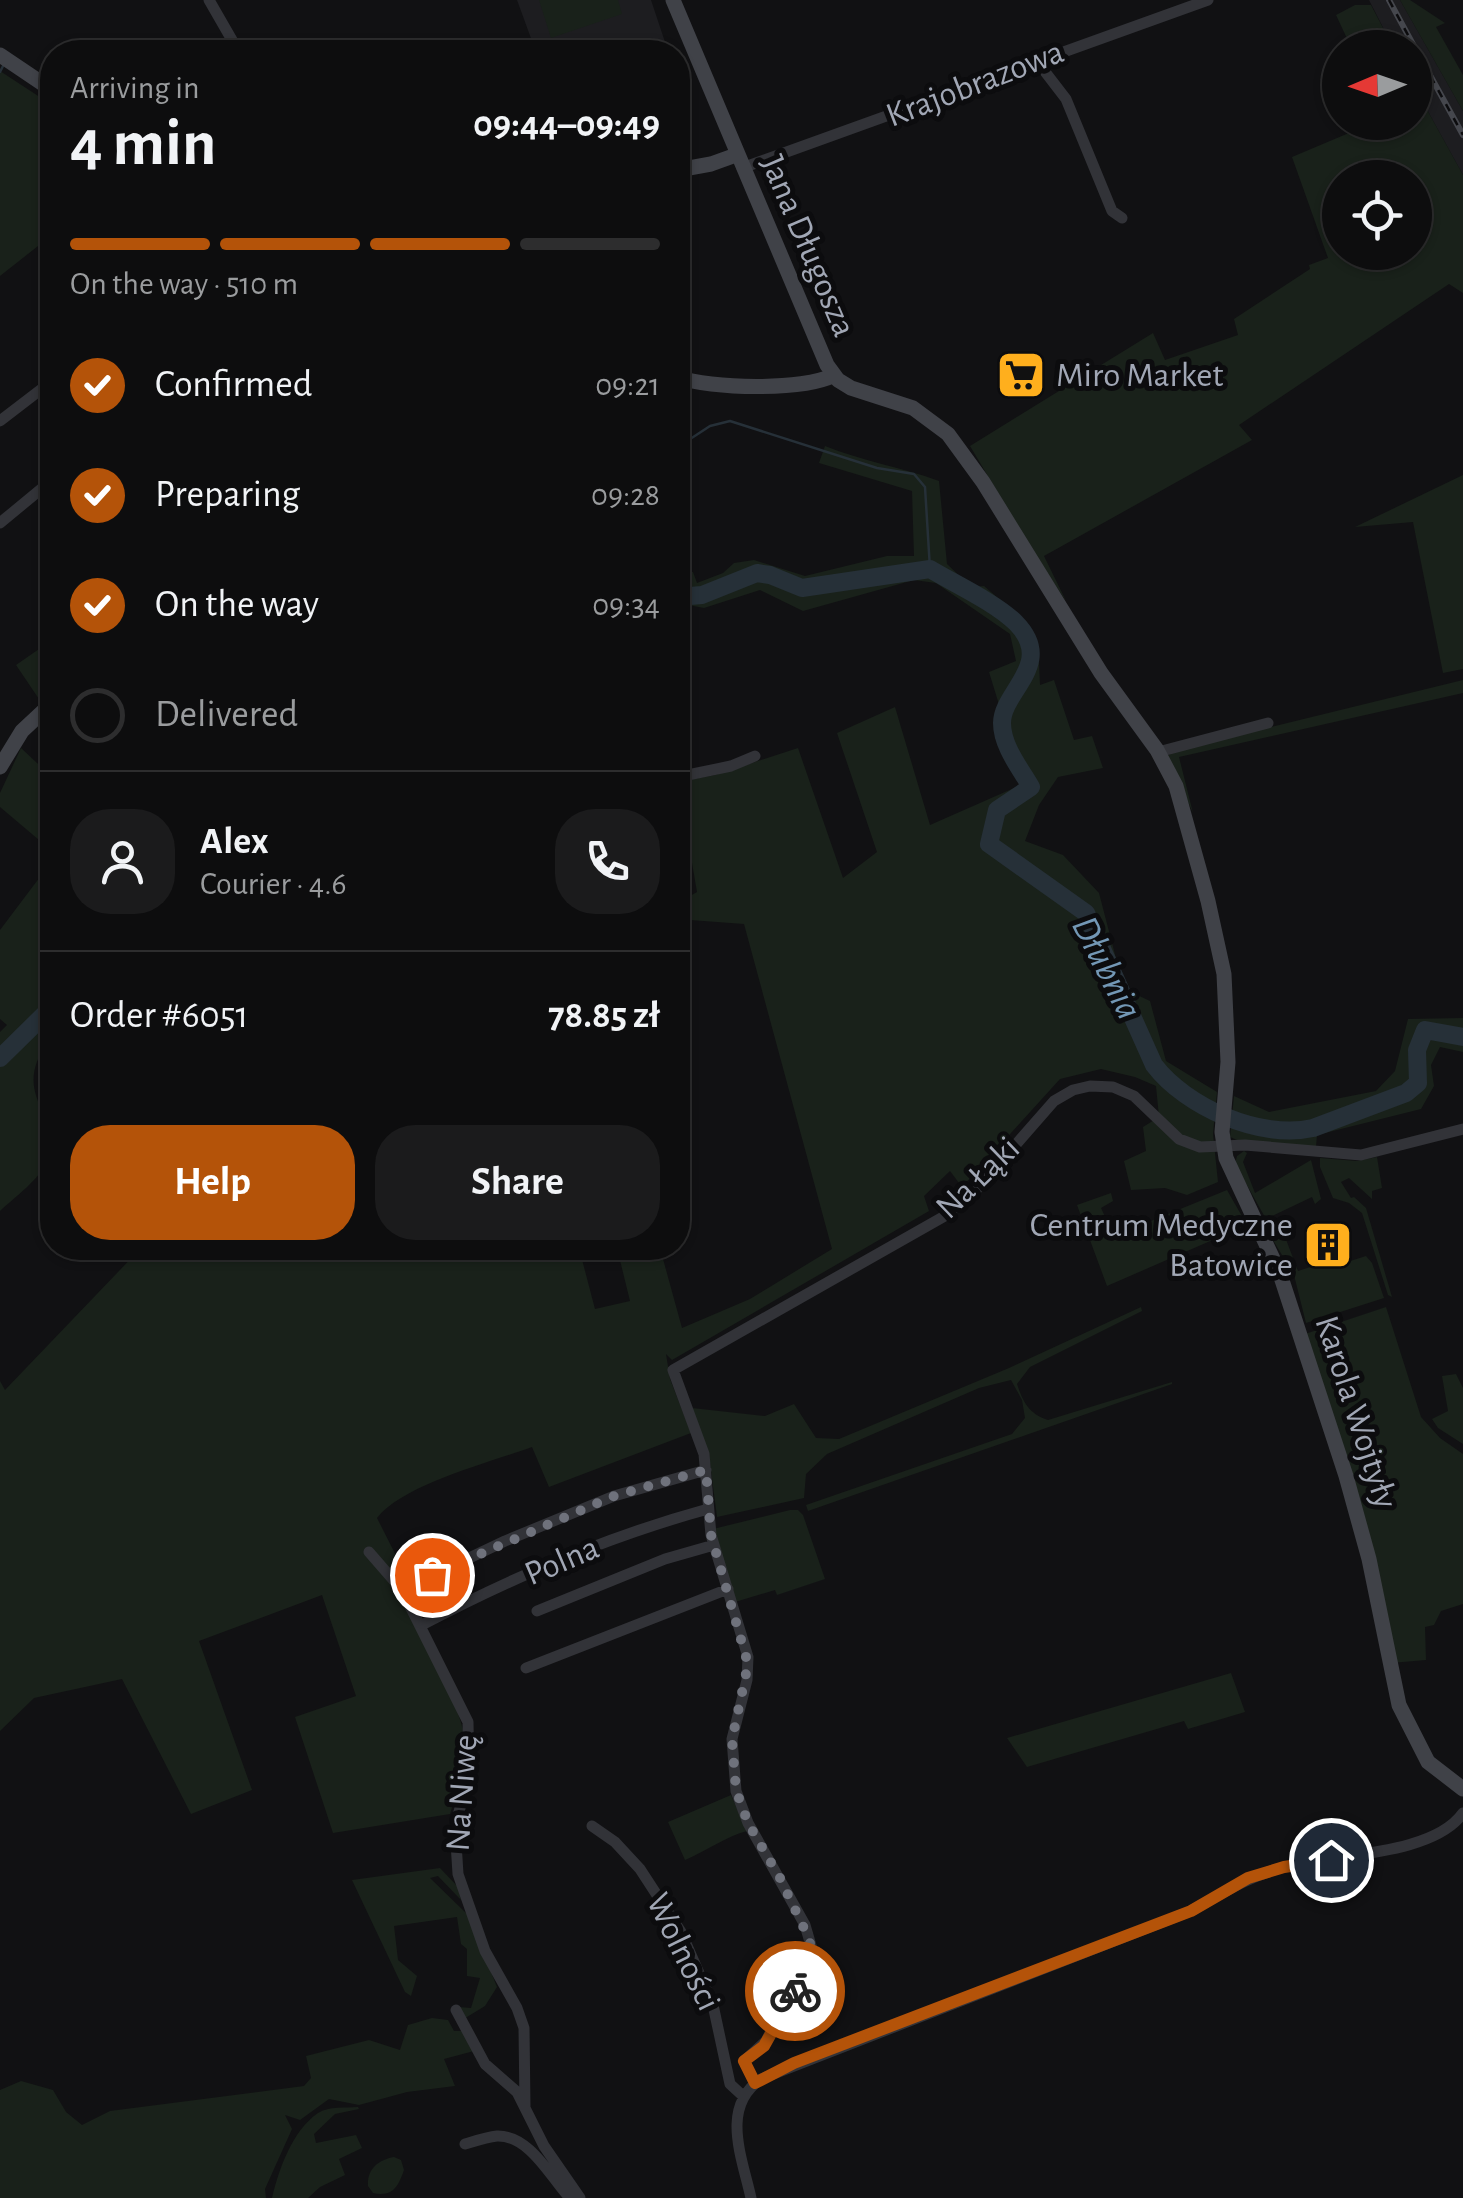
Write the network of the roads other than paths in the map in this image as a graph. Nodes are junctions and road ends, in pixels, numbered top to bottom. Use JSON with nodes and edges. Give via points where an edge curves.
{"nodes":[{"id":1,"x":209,"y":0,"type":"edge"},
{"id":2,"x":674,"y":0,"type":"edge"},
{"id":3,"x":1208,"y":0,"type":"edge"},
{"id":4,"x":232,"y":40,"type":"edge"},
{"id":5,"x":0,"y":55,"type":"edge"},
{"id":6,"x":1036,"y":60,"type":"junction"},
{"id":7,"x":40,"y":82,"type":"edge"},
{"id":8,"x":739,"y":161,"type":"junction"},
{"id":9,"x":690,"y":168,"type":"edge"},
{"id":10,"x":1122,"y":218,"type":"dead end"},
{"id":11,"x":834,"y":375,"type":"junction"},
{"id":12,"x":690,"y":380,"type":"edge"},
{"id":13,"x":40,"y":391,"type":"edge"},
{"id":14,"x":0,"y":421,"type":"edge"},
{"id":15,"x":40,"y":490,"type":"edge"},
{"id":16,"x":0,"y":523,"type":"edge"},
{"id":17,"x":40,"y":713,"type":"edge"},
{"id":18,"x":1268,"y":723,"type":"dead end"},
{"id":19,"x":5,"y":748,"type":"edge"},
{"id":20,"x":1158,"y":751,"type":"junction"},
{"id":21,"x":755,"y":756,"type":"dead end"},
{"id":22,"x":0,"y":768,"type":"edge"},
{"id":23,"x":690,"y":775,"type":"edge"},
{"id":24,"x":1463,"y":1129,"type":"edge"},
{"id":25,"x":1223,"y":1138,"type":"junction"},
{"id":26,"x":706,"y":1470,"type":"junction"},
{"id":27,"x":708,"y":1509,"type":"junction"},
{"id":28,"x":714,"y":1544,"type":"junction"},
{"id":29,"x":369,"y":1552,"type":"dead end"},
{"id":30,"x":728,"y":1588,"type":"junction"},
{"id":31,"x":402,"y":1590,"type":"junction"},
{"id":32,"x":537,"y":1611,"type":"dead end"},
{"id":33,"x":420,"y":1626,"type":"junction"},
{"id":34,"x":526,"y":1668,"type":"dead end"},
{"id":35,"x":1463,"y":1789,"type":"edge"},
{"id":36,"x":1463,"y":1813,"type":"edge"},
{"id":37,"x":592,"y":1826,"type":"dead end"},
{"id":38,"x":456,"y":2010,"type":"dead end"},
{"id":39,"x":755,"y":2083,"type":"junction"},
{"id":40,"x":743,"y":2096,"type":"junction"},
{"id":41,"x":525,"y":2106,"type":"junction"},
{"id":42,"x":465,"y":2144,"type":"dead end"},
{"id":43,"x":570,"y":2198,"type":"edge"},
{"id":44,"x":580,"y":2198,"type":"edge"},
{"id":45,"x":751,"y":2198,"type":"edge"}],
"edges":[{"from":1,"to":4,"type":"street"},
{"from":2,"to":8,"type":"street","name":"Jana Długosza"},
{"from":3,"to":6,"type":"street","name":"Krajobrazowa"},
{"from":5,"to":7,"type":"street"},
{"from":6,"to":8,"type":"street","name":"Krajobrazowa","via":[[858,128]]},
{"from":6,"to":10,"type":"street","via":[[1066,99],[1112,211]]},
{"from":8,"to":9,"type":"street"},
{"from":8,"to":11,"type":"street","name":"Jana Długosza"},
{"from":11,"to":12,"type":"street","via":[[814,384]]},
{"from":11,"to":20,"type":"street","name":"Jana Długosza","via":[[851,388],[913,408],[948,434]]},
{"from":13,"to":14,"type":"street"},
{"from":15,"to":16,"type":"street"},
{"from":17,"to":19,"type":"street"},
{"from":18,"to":20,"type":"street"},
{"from":19,"to":22,"type":"street"},
{"from":20,"to":25,"type":"street","name":"Karola Wojtyły","via":[[1176,786],[1218,943],[1227,1015]]},
{"from":21,"to":23,"type":"street"},
{"from":24,"to":25,"type":"street","name":"Na Łąki","via":[[1361,1155]]},
{"from":25,"to":26,"type":"street","name":"Na Łąki","via":[[1188,1144],[1122,1090],[1073,1090],[1049,1106],[943,1217],[673,1370]]},
{"from":25,"to":35,"type":"street","name":"Karola Wojtyły","via":[[1235,1181],[1280,1274],[1346,1476],[1399,1705],[1428,1762]]},
{"from":26,"to":27,"type":"street"},
{"from":26,"to":31,"type":"street","via":[[614,1496]]},
{"from":27,"to":28,"type":"street"},
{"from":27,"to":33,"type":"street","name":"Polna","via":[[591,1548]]},
{"from":28,"to":30,"type":"street"},
{"from":28,"to":32,"type":"street"},
{"from":29,"to":31,"type":"street","name":"Na Niwę"},
{"from":30,"to":34,"type":"street"},
{"from":30,"to":39,"type":"street","via":[[748,1664],[732,1740],[736,1790],[805,1925],[812,1952],[807,1973],[764,2046],[744,2061]]},
{"from":31,"to":33,"type":"street","name":"Na Niwę"},
{"from":33,"to":41,"type":"street","name":"Na Niwę","via":[[468,1722],[469,1774],[455,1828],[458,1874],[485,1952],[524,2028]]},
{"from":36,"to":39,"type":"street","via":[[1407,1845],[1248,1878],[1191,1911]]},
{"from":37,"to":40,"type":"street","name":"Wolności","via":[[640,1870],[682,1932],[713,2005],[730,2084]]},
{"from":38,"to":41,"type":"street","via":[[485,2064]]},
{"from":39,"to":40,"type":"street"},
{"from":40,"to":45,"type":"street","via":[[736,2128]]},
{"from":41,"to":44,"type":"street"},
{"from":42,"to":43,"type":"street","via":[[496,2136],[514,2140]]}]}
